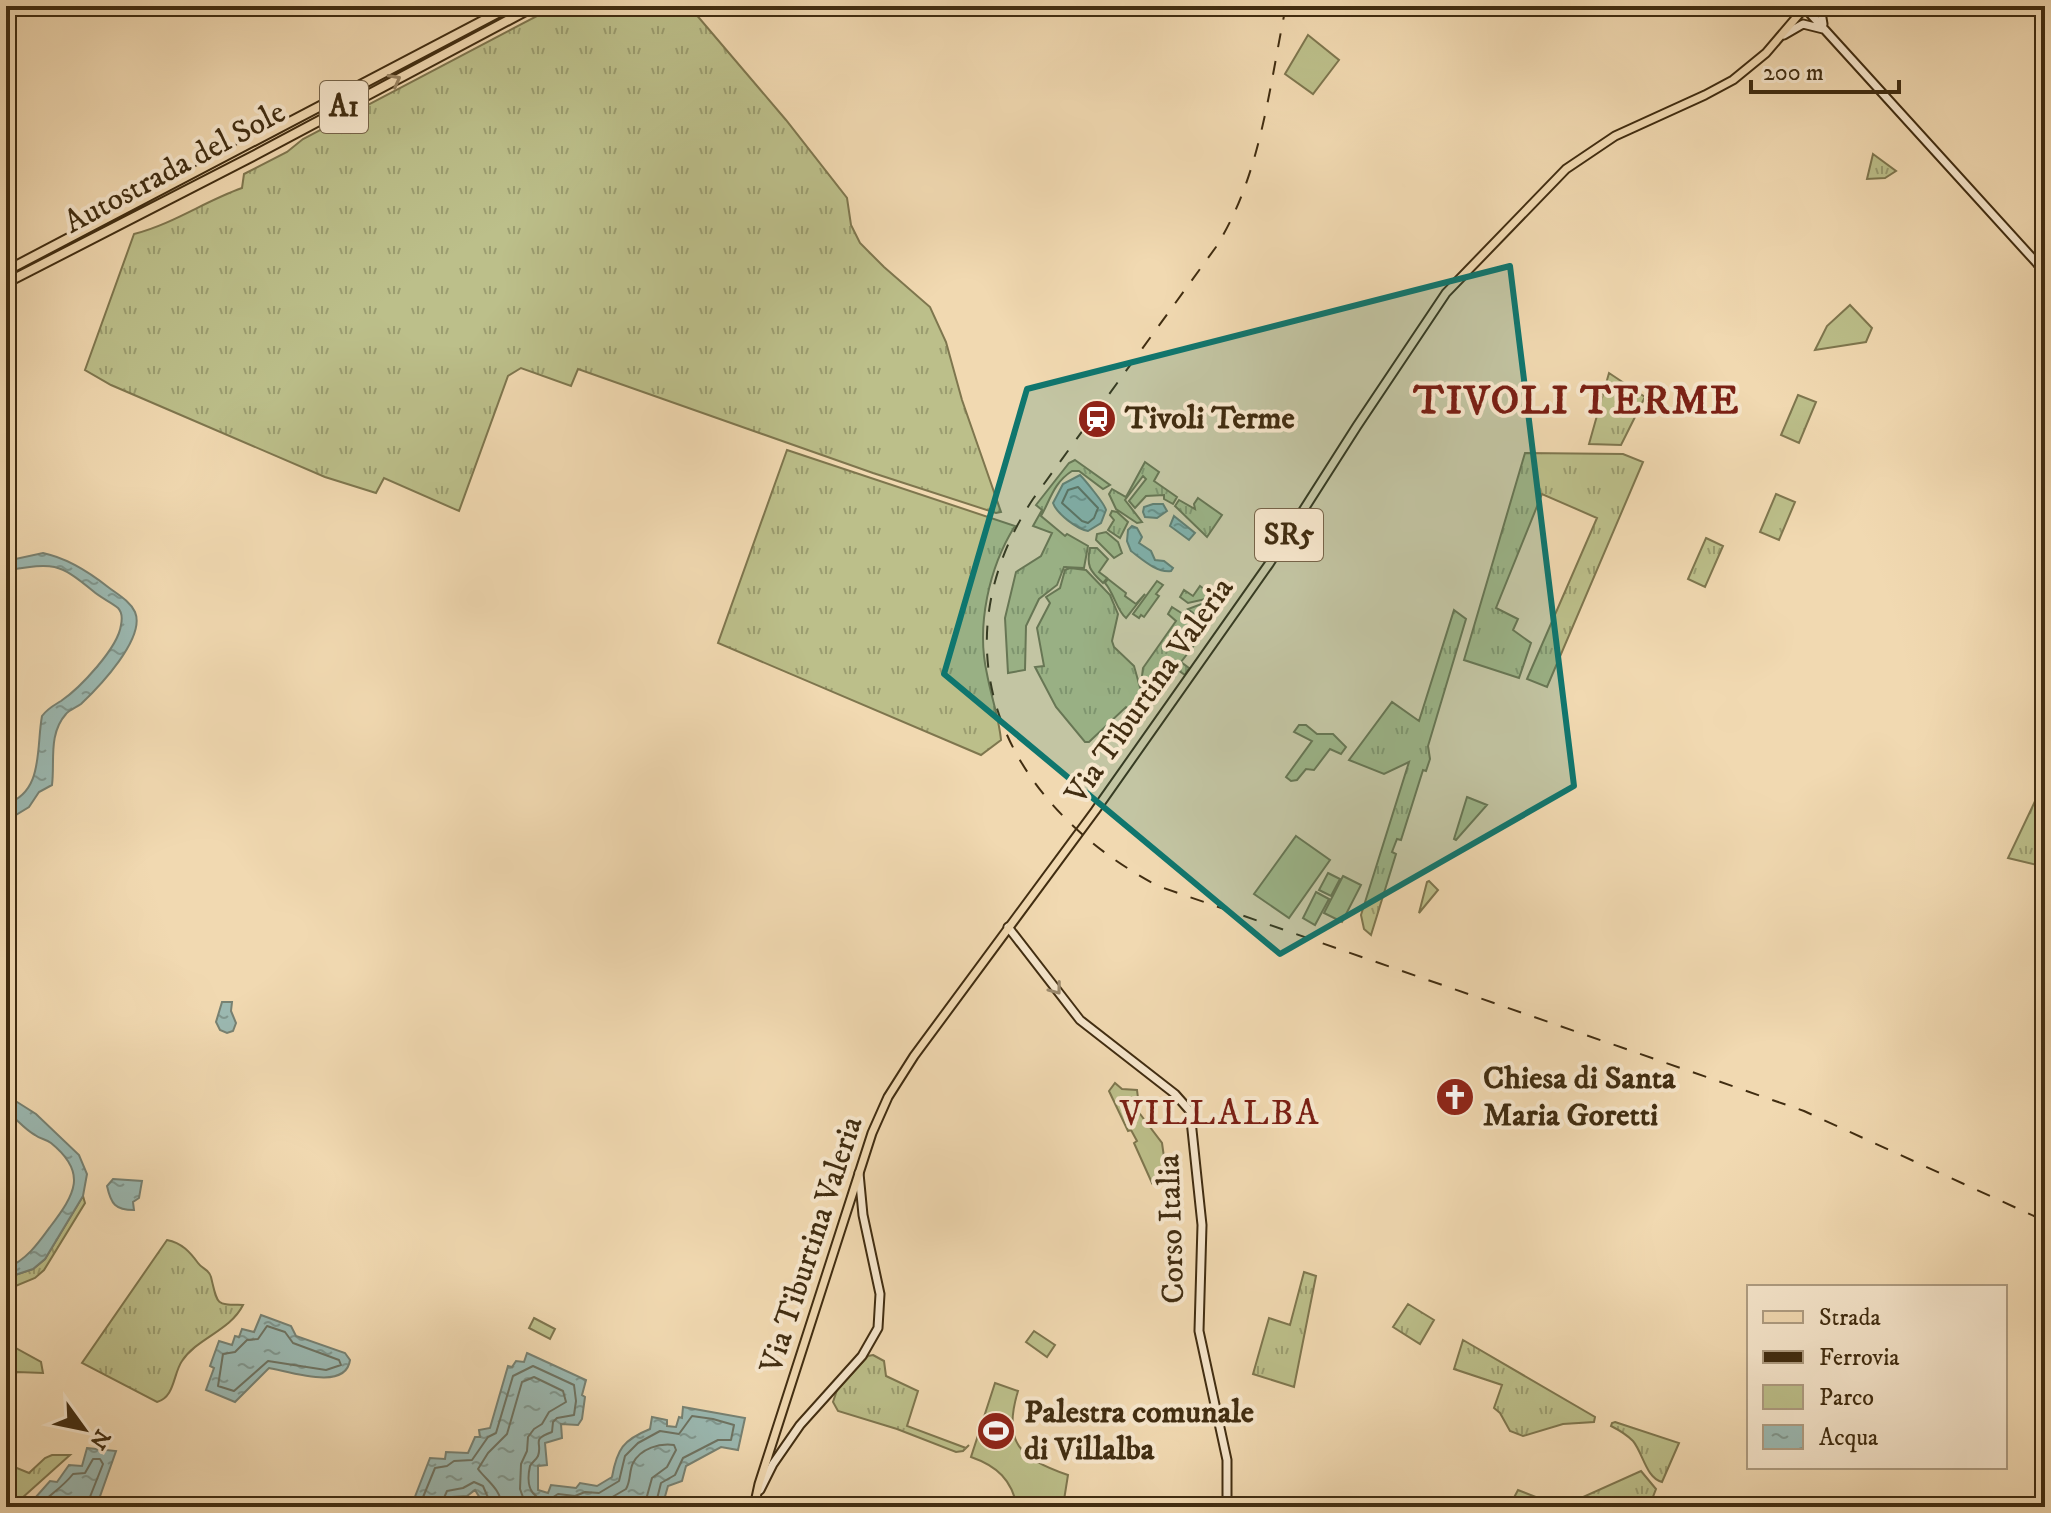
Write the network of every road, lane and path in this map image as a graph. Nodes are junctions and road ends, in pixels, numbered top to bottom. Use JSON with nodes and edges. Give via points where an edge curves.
{"nodes":[{"id":1,"x":511,"y":6,"type":"edge"},
{"id":2,"x":535,"y":6,"type":"edge"},
{"id":3,"x":1820,"y":6,"type":"edge"},
{"id":4,"x":1805,"y":7,"type":"edge"},
{"id":5,"x":1825,"y":30,"type":"junction"},
{"id":6,"x":1776,"y":42,"type":"junction"},
{"id":7,"x":6,"y":271,"type":"edge"},
{"id":8,"x":2045,"y":272,"type":"edge"},
{"id":9,"x":6,"y":283,"type":"edge"},
{"id":10,"x":1008,"y":927,"type":"junction"},
{"id":11,"x":859,"y":1173,"type":"junction"},
{"id":12,"x":851,"y":1200,"type":"junction"},
{"id":13,"x":862,"y":1210,"type":"junction"},
{"id":14,"x":847,"y":1213,"type":"junction"},
{"id":15,"x":777,"y":1431,"type":"junction"},
{"id":16,"x":790,"y":1439,"type":"junction"},
{"id":17,"x":754,"y":1507,"type":"edge"},
{"id":18,"x":1227,"y":1507,"type":"edge"}],
"edges":[{"from":1,"to":7,"type":"highway","name":"Autostrada del Sole","number":"A1"},
{"from":9,"to":2,"type":"highway","name":"Autostrada del Sole","number":"A1","one_way":true},
{"from":3,"to":5,"type":"street"},
{"from":4,"to":5,"type":"street"},
{"from":4,"to":6,"type":"main road","name":"Via Tiburtina Valeria","number":"SR5"},
{"from":5,"to":6,"type":"street","via":[[1800,24]]},
{"from":5,"to":8,"type":"street"},
{"from":6,"to":10,"type":"main road","name":"Via Tiburtina Valeria","number":"SR5","via":[[1719,88],[1615,136],[1573,163],[1446,293],[1269,564]]},
{"from":10,"to":11,"type":"main road","name":"Via Tiburtina Valeria","number":"SR5","via":[[890,1093]]},
{"from":10,"to":18,"type":"street","name":"Corso Italia","one_way":true,"via":[[1082,1022],[1188,1107],[1202,1225],[1199,1331],[1227,1460]]},
{"from":11,"to":12,"type":"main road","name":"Via Tiburtina Valeria","number":"SR5"},
{"from":11,"to":13,"type":"street"},
{"from":12,"to":13,"type":"street"},
{"from":12,"to":14,"type":"main road","name":"Via Tiburtina Valeria","number":"SR5"},
{"from":13,"to":14,"type":"street"},
{"from":13,"to":16,"type":"street","via":[[880,1294],[878,1330]]},
{"from":14,"to":15,"type":"main road","name":"Via Tiburtina Valeria","number":"SR5"},
{"from":15,"to":16,"type":"street"},
{"from":15,"to":17,"type":"main road","name":"Via Tiburtina Valeria","number":"SR5"},
{"from":16,"to":17,"type":"street"}]}
